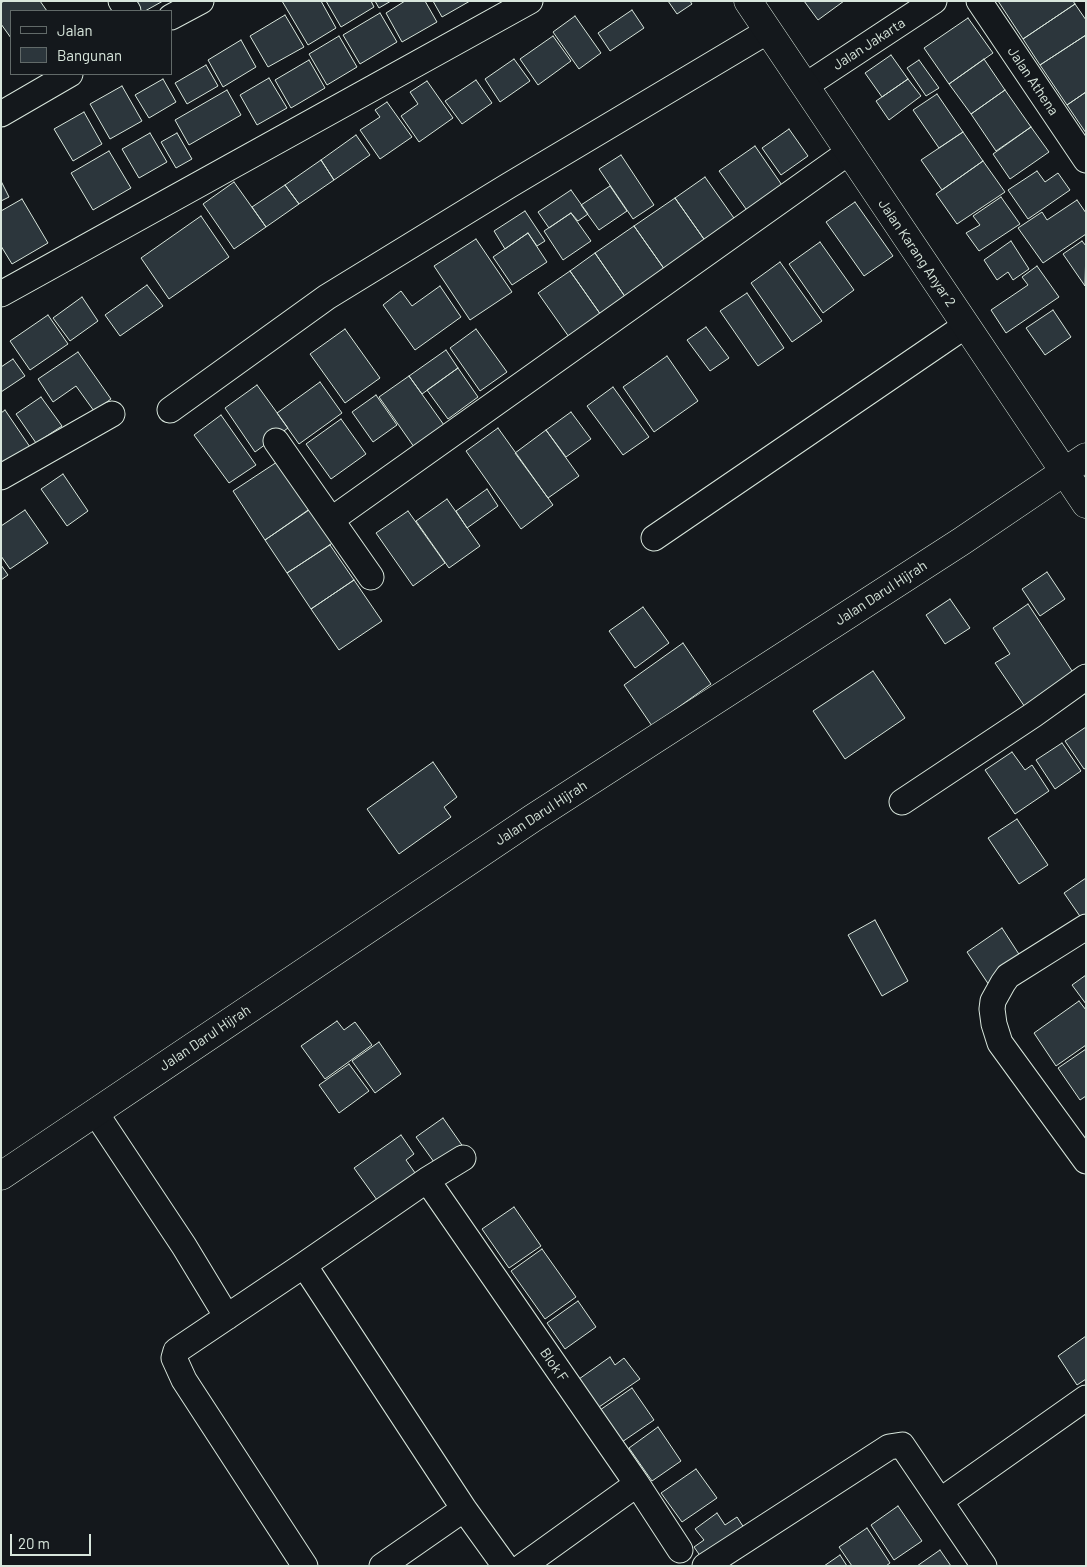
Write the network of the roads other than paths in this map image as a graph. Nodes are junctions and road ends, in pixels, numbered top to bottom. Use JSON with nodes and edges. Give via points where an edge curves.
{"nodes":[{"id":1,"x":201,"y":1,"type":"edge"},
{"id":2,"x":530,"y":1,"type":"edge"},
{"id":3,"x":748,"y":1,"type":"edge"},
{"id":4,"x":934,"y":1,"type":"edge"},
{"id":5,"x":979,"y":1,"type":"edge"},
{"id":6,"x":172,"y":16,"type":"edge"},
{"id":7,"x":768,"y":31,"type":"junction"},
{"id":8,"x":68,"y":75,"type":"edge"},
{"id":9,"x":805,"y":86,"type":"junction"},
{"id":10,"x":1,"y":114,"type":"edge"},
{"id":11,"x":849,"y":152,"type":"junction"},
{"id":12,"x":1086,"y":160,"type":"edge"},
{"id":13,"x":1,"y":294,"type":"edge"},
{"id":14,"x":965,"y":326,"type":"junction"},
{"id":15,"x":170,"y":410,"type":"dead end"},
{"id":16,"x":112,"y":414,"type":"dead end"},
{"id":17,"x":276,"y":441,"type":"dead end"},
{"id":18,"x":1075,"y":464,"type":"edge"},
{"id":19,"x":1,"y":477,"type":"edge"},
{"id":20,"x":1086,"y":504,"type":"edge"},
{"id":21,"x":332,"y":520,"type":"junction"},
{"id":22,"x":654,"y":538,"type":"dead end"},
{"id":23,"x":371,"y":577,"type":"dead end"},
{"id":24,"x":1086,"y":678,"type":"edge"},
{"id":25,"x":902,"y":802,"type":"dead end"},
{"id":26,"x":1086,"y":928,"type":"edge"},
{"id":27,"x":95,"y":1112,"type":"junction"},
{"id":28,"x":463,"y":1158,"type":"dead end"},
{"id":29,"x":1086,"y":1161,"type":"edge"},
{"id":30,"x":1,"y":1176,"type":"edge"},
{"id":31,"x":427,"y":1180,"type":"junction"},
{"id":32,"x":304,"y":1265,"type":"junction"},
{"id":33,"x":227,"y":1317,"type":"junction"},
{"id":34,"x":1086,"y":1398,"type":"edge"},
{"id":35,"x":637,"y":1484,"type":"junction"},
{"id":36,"x":940,"y":1501,"type":"junction"},
{"id":37,"x":464,"y":1509,"type":"junction"},
{"id":38,"x":680,"y":1550,"type":"dead end"},
{"id":39,"x":305,"y":1566,"type":"edge"},
{"id":40,"x":382,"y":1566,"type":"edge"},
{"id":41,"x":505,"y":1566,"type":"edge"},
{"id":42,"x":524,"y":1566,"type":"edge"},
{"id":43,"x":705,"y":1566,"type":"edge"},
{"id":44,"x":984,"y":1566,"type":"edge"}],
"edges":[{"from":1,"to":6,"type":"street"},
{"from":2,"to":13,"type":"street"},
{"from":3,"to":7,"type":"street","name":"Jalan Karang Anyar 2"},
{"from":4,"to":9,"type":"street","name":"Jalan Jakarta"},
{"from":5,"to":12,"type":"street","name":"Jalan Athena"},
{"from":7,"to":9,"type":"street","name":"Jalan Karang Anyar 2"},
{"from":7,"to":15,"type":"street","via":[[327,297]]},
{"from":8,"to":10,"type":"street"},
{"from":9,"to":11,"type":"street","name":"Jalan Karang Anyar 2"},
{"from":11,"to":14,"type":"street","name":"Jalan Karang Anyar 2"},
{"from":11,"to":21,"type":"street"},
{"from":14,"to":18,"type":"street","name":"Jalan Karang Anyar 2"},
{"from":14,"to":22,"type":"street"},
{"from":16,"to":19,"type":"street"},
{"from":17,"to":21,"type":"street"},
{"from":18,"to":20,"type":"street","name":"Jalan Karang Anyar 2"},
{"from":18,"to":27,"type":"street","name":"Jalan Darul Hijrah","via":[[962,541],[533,818]]},
{"from":21,"to":23,"type":"street"},
{"from":24,"to":25,"type":"street"},
{"from":26,"to":29,"type":"street","via":[[1008,976],[993,1001],[992,1009],[1000,1043]]},
{"from":27,"to":30,"type":"street","name":"Jalan Darul Hijrah"},
{"from":27,"to":33,"type":"street"},
{"from":28,"to":31,"type":"street"},
{"from":31,"to":32,"type":"street"},
{"from":31,"to":35,"type":"street","name":"Blok F"},
{"from":32,"to":33,"type":"street"},
{"from":32,"to":37,"type":"street"},
{"from":33,"to":39,"type":"street","via":[[176,1351],[174,1358],[184,1380]]},
{"from":34,"to":36,"type":"street"},
{"from":35,"to":38,"type":"street","name":"Blok F"},
{"from":35,"to":42,"type":"street"},
{"from":36,"to":43,"type":"street","via":[[902,1445],[889,1447]]},
{"from":36,"to":44,"type":"street"},
{"from":37,"to":40,"type":"street"},
{"from":37,"to":41,"type":"street"}]}
